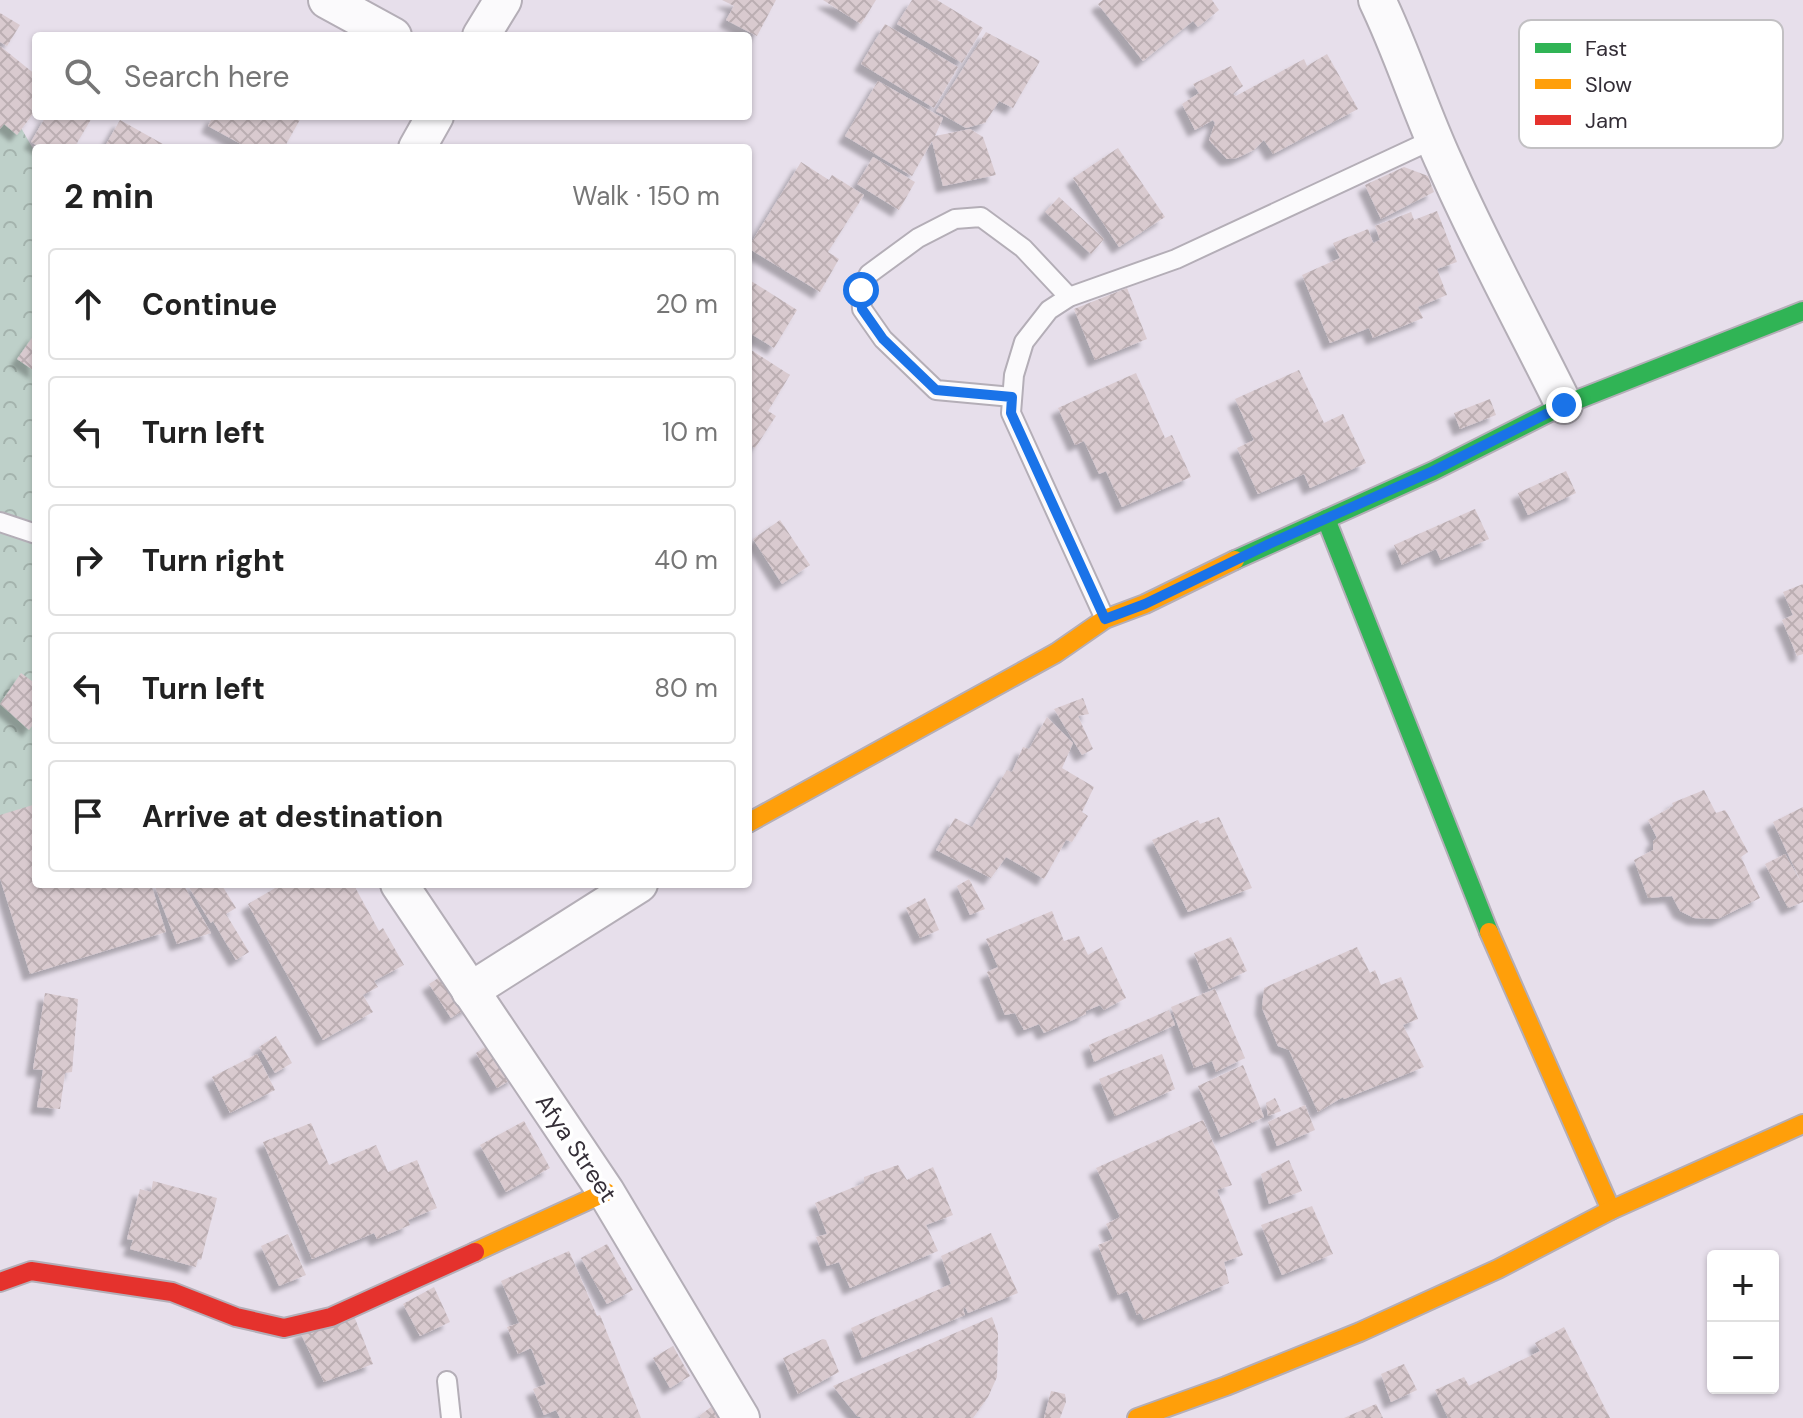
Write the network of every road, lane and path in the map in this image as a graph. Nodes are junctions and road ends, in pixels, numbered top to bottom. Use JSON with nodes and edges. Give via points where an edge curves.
{"nodes":[{"id":1,"x":327,"y":0,"type":"edge"},
{"id":2,"x":503,"y":0,"type":"edge"},
{"id":3,"x":1377,"y":0,"type":"edge"},
{"id":4,"x":386,"y":32,"type":"edge"},
{"id":5,"x":483,"y":32,"type":"edge"},
{"id":6,"x":433,"y":120,"type":"edge"},
{"id":7,"x":1434,"y":139,"type":"junction"},
{"id":8,"x":419,"y":144,"type":"edge"},
{"id":9,"x":1069,"y":297,"type":"junction"},
{"id":10,"x":1803,"y":311,"type":"edge"},
{"id":11,"x":1012,"y":397,"type":"junction"},
{"id":12,"x":1564,"y":405,"type":"junction"},
{"id":13,"x":1326,"y":519,"type":"junction"},
{"id":14,"x":0,"y":522,"type":"edge"},
{"id":15,"x":32,"y":533,"type":"edge"},
{"id":16,"x":1105,"y":619,"type":"junction"},
{"id":17,"x":752,"y":821,"type":"edge"},
{"id":18,"x":402,"y":888,"type":"edge"},
{"id":19,"x":633,"y":888,"type":"edge"},
{"id":20,"x":470,"y":991,"type":"junction"},
{"id":21,"x":1803,"y":1124,"type":"edge"},
{"id":22,"x":606,"y":1192,"type":"junction"},
{"id":23,"x":1611,"y":1210,"type":"junction"},
{"id":24,"x":0,"y":1282,"type":"edge"},
{"id":25,"x":447,"y":1381,"type":"dead end"},
{"id":26,"x":451,"y":1418,"type":"edge"},
{"id":27,"x":741,"y":1418,"type":"edge"},
{"id":28,"x":1137,"y":1418,"type":"edge"}],
"edges":[{"from":1,"to":4,"type":"street"},
{"from":2,"to":5,"type":"street"},
{"from":3,"to":7,"type":"street"},
{"from":6,"to":8,"type":"street"},
{"from":7,"to":9,"type":"lane","via":[[1176,259]]},
{"from":7,"to":12,"type":"street"},
{"from":9,"to":11,"type":"lane","via":[[1049,310],[1024,342]]},
{"from":9,"to":11,"type":"lane","via":[[1023,248],[981,217],[955,219],[869,274],[861,290],[862,309],[883,339],[936,390]]},
{"from":10,"to":12,"type":"street"},
{"from":11,"to":16,"type":"lane","via":[[1011,413]]},
{"from":12,"to":13,"type":"street"},
{"from":13,"to":16,"type":"street"},
{"from":13,"to":23,"type":"street","via":[[1507,976]]},
{"from":14,"to":15,"type":"lane"},
{"from":16,"to":17,"type":"street","via":[[1043,660]]},
{"from":18,"to":20,"type":"street","name":"Afya Street"},
{"from":19,"to":20,"type":"street"},
{"from":20,"to":22,"type":"street","name":"Afya Street"},
{"from":21,"to":23,"type":"street"},
{"from":22,"to":24,"type":"street","via":[[331,1317],[284,1328],[236,1317],[172,1292],[31,1271]]},
{"from":22,"to":27,"type":"street","name":"Afya Street"},
{"from":23,"to":28,"type":"street","via":[[1360,1332]]},
{"from":25,"to":26,"type":"lane"}]}
